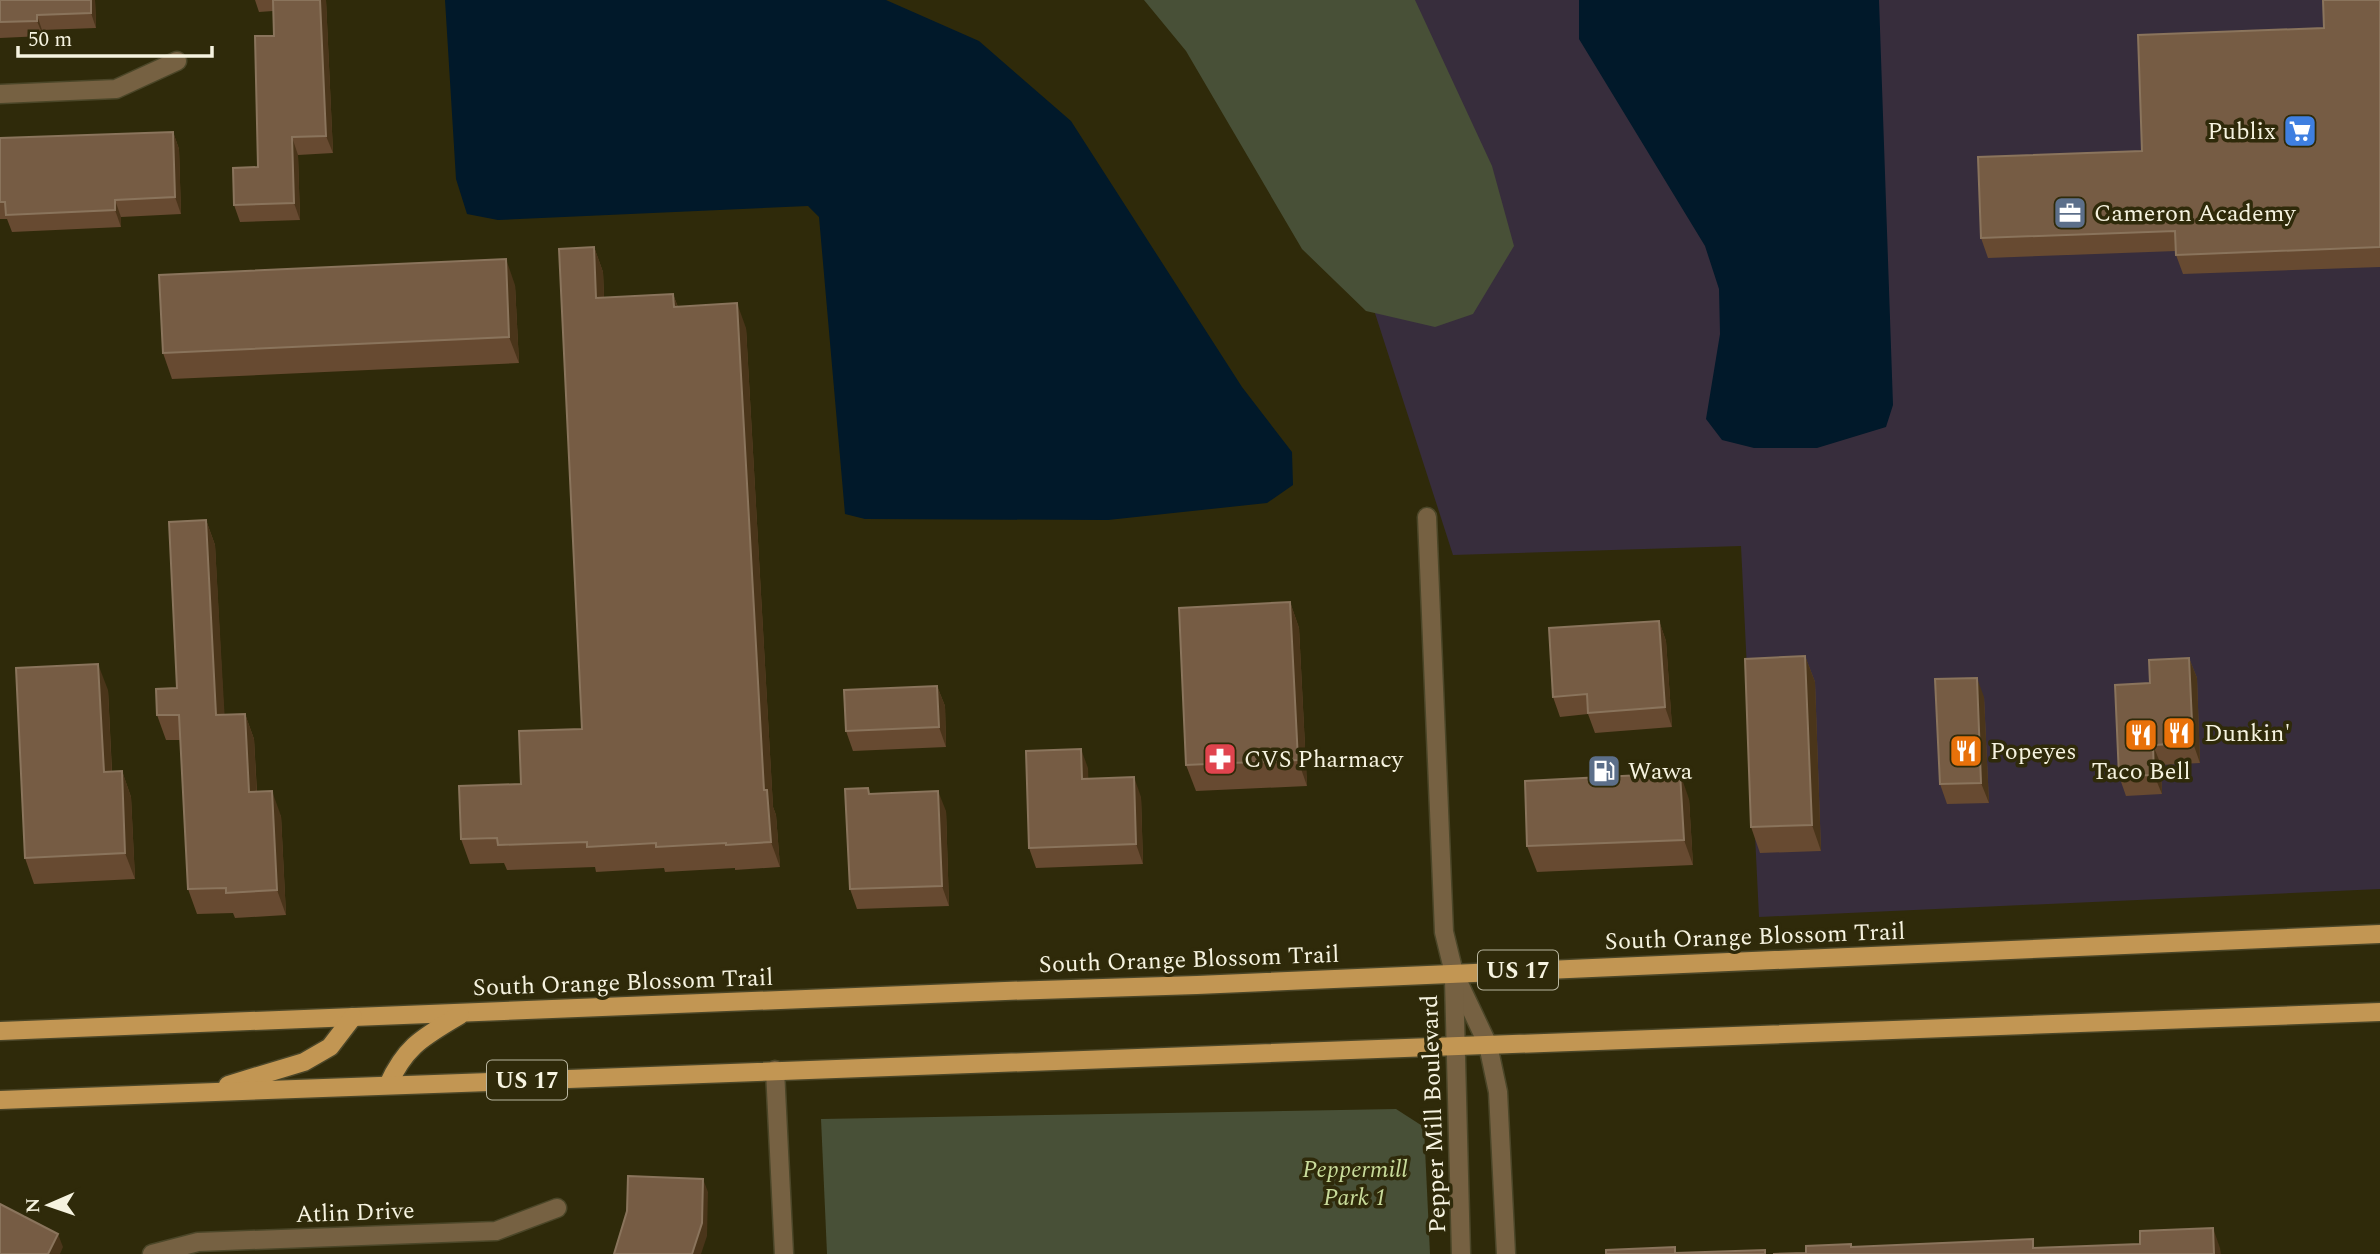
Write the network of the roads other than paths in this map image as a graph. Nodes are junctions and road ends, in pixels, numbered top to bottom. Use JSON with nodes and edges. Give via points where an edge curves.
{"nodes":[{"id":1,"x":177,"y":61,"type":"dead end"},
{"id":2,"x":0,"y":94,"type":"edge"},
{"id":3,"x":1427,"y":517,"type":"dead end"},
{"id":4,"x":2380,"y":934,"type":"edge"},
{"id":5,"x":1454,"y":973,"type":"junction"},
{"id":6,"x":2380,"y":1012,"type":"edge"},
{"id":7,"x":463,"y":1013,"type":"junction"},
{"id":8,"x":353,"y":1017,"type":"junction"},
{"id":9,"x":0,"y":1031,"type":"edge"},
{"id":10,"x":1488,"y":1045,"type":"junction"},
{"id":11,"x":1455,"y":1047,"type":"junction"},
{"id":12,"x":775,"y":1070,"type":"junction"},
{"id":13,"x":388,"y":1085,"type":"junction"},
{"id":14,"x":201,"y":1092,"type":"junction"},
{"id":15,"x":0,"y":1100,"type":"edge"},
{"id":16,"x":557,"y":1208,"type":"dead end"},
{"id":17,"x":152,"y":1254,"type":"edge"},
{"id":18,"x":784,"y":1254,"type":"edge"},
{"id":19,"x":1461,"y":1254,"type":"edge"},
{"id":20,"x":1506,"y":1254,"type":"edge"}],
"edges":[{"from":1,"to":2,"type":"street","via":[[116,89]]},
{"from":3,"to":5,"type":"street","name":"Pepper Mill Boulevard","via":[[1444,932]]},
{"from":4,"to":5,"type":"main road","name":"South Orange Blossom Trail","number":"US 17"},
{"from":5,"to":7,"type":"main road","name":"South Orange Blossom Trail","number":"US 17"},
{"from":5,"to":10,"type":"street","name":"Pepper Mill Boulevard"},
{"from":5,"to":11,"type":"street","name":"Pepper Mill Boulevard"},
{"from":6,"to":10,"type":"main road","number":"US 17"},
{"from":7,"to":8,"type":"main road","name":"South Orange Blossom Trail","number":"US 17"},
{"from":7,"to":13,"type":"main road","via":[[419,1040],[398,1061]]},
{"from":8,"to":9,"type":"main road","name":"South Orange Blossom Trail","number":"US 17"},
{"from":8,"to":14,"type":"main road","via":[[330,1047],[304,1062]]},
{"from":10,"to":11,"type":"main road","number":"US 17"},
{"from":10,"to":20,"type":"street","name":"Pepper Mill Boulevard","via":[[1498,1092]]},
{"from":11,"to":12,"type":"main road","number":"US 17"},
{"from":11,"to":19,"type":"street","name":"Pepper Mill Boulevard"},
{"from":12,"to":13,"type":"main road","number":"US 17"},
{"from":12,"to":18,"type":"street"},
{"from":13,"to":14,"type":"main road","number":"US 17"},
{"from":14,"to":15,"type":"main road","number":"US 17"},
{"from":16,"to":17,"type":"street","name":"Atlin Drive","via":[[496,1231],[198,1242]]}]}
